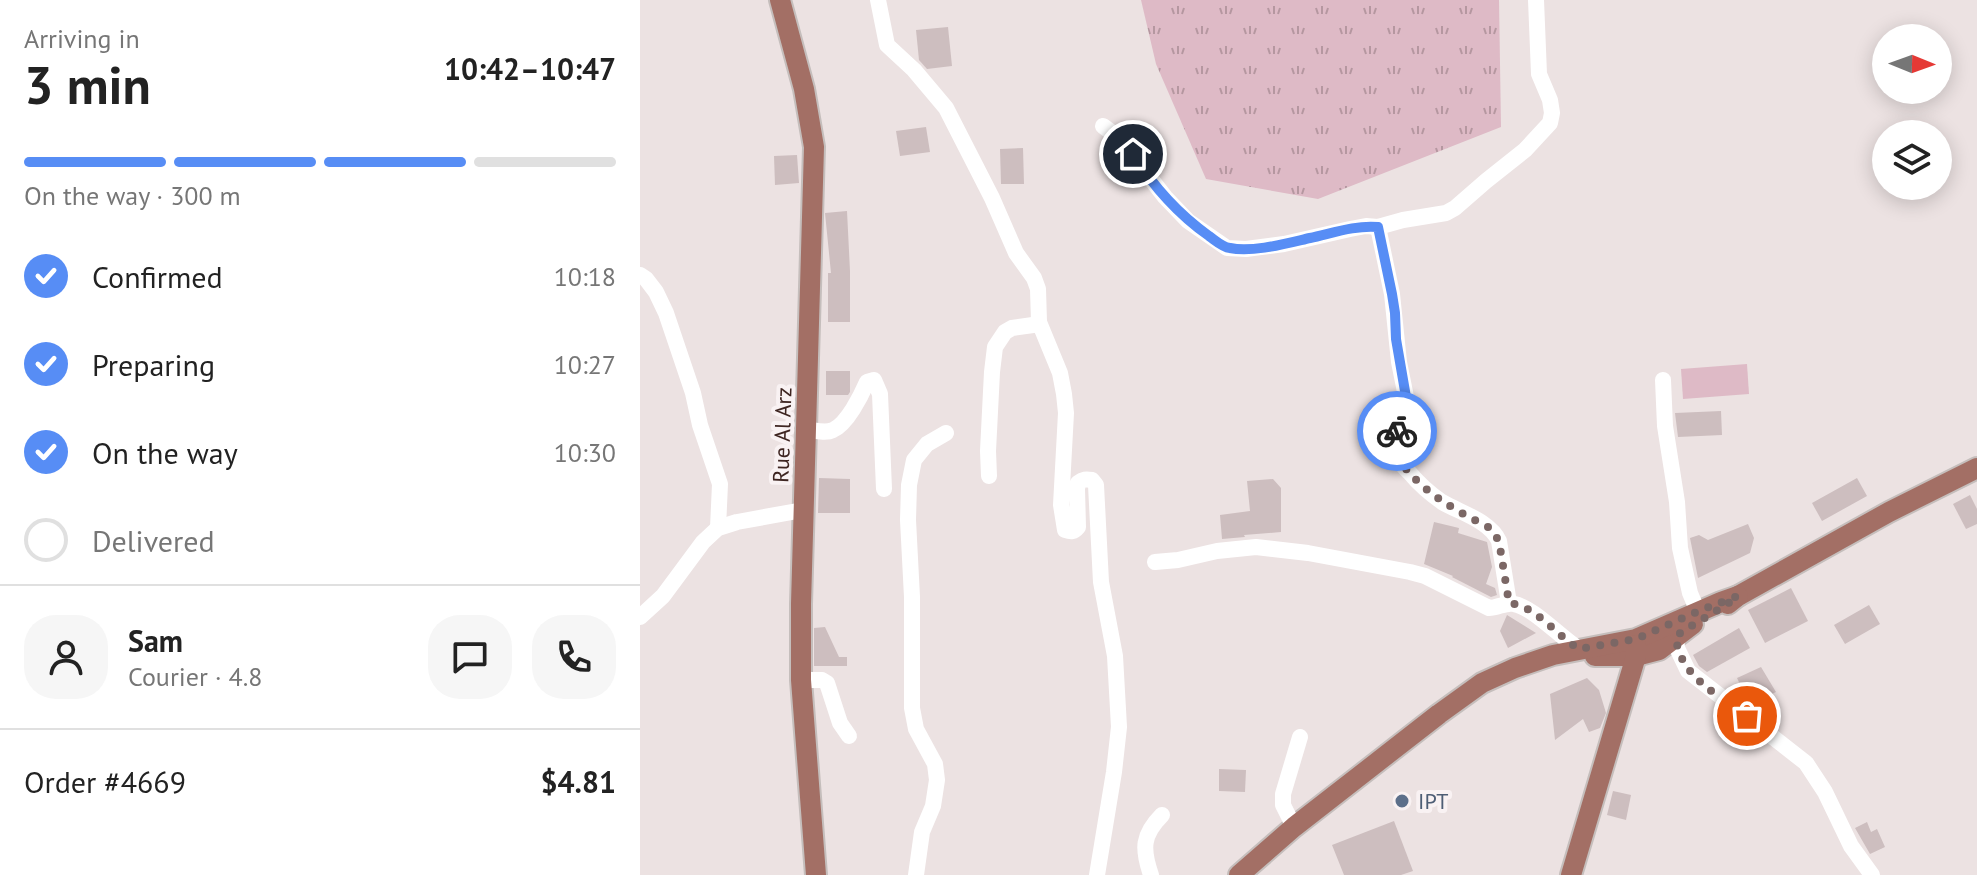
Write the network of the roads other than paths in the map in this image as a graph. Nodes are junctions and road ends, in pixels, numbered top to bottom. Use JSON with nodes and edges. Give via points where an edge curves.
{"nodes":[{"id":1,"x":780,"y":0,"type":"edge"},
{"id":2,"x":878,"y":0,"type":"edge"},
{"id":3,"x":1536,"y":0,"type":"edge"},
{"id":4,"x":1103,"y":126,"type":"dead end"},
{"id":5,"x":1378,"y":227,"type":"junction"},
{"id":6,"x":640,"y":275,"type":"edge"},
{"id":7,"x":1039,"y":322,"type":"junction"},
{"id":8,"x":1663,"y":380,"type":"dead end"},
{"id":9,"x":806,"y":429,"type":"junction"},
{"id":10,"x":946,"y":433,"type":"dead end"},
{"id":11,"x":1977,"y":468,"type":"edge"},
{"id":12,"x":989,"y":476,"type":"dead end"},
{"id":13,"x":884,"y":489,"type":"dead end"},
{"id":14,"x":803,"y":510,"type":"junction"},
{"id":15,"x":718,"y":528,"type":"junction"},
{"id":16,"x":1155,"y":562,"type":"dead end"},
{"id":17,"x":1738,"y":596,"type":"junction"},
{"id":18,"x":1509,"y":603,"type":"junction"},
{"id":19,"x":1698,"y":612,"type":"junction"},
{"id":20,"x":640,"y":617,"type":"edge"},
{"id":21,"x":1664,"y":639,"type":"junction"},
{"id":22,"x":1636,"y":647,"type":"junction"},
{"id":23,"x":1579,"y":649,"type":"junction"},
{"id":24,"x":1544,"y":658,"type":"junction"},
{"id":25,"x":801,"y":680,"type":"junction"},
{"id":26,"x":849,"y":736,"type":"dead end"},
{"id":27,"x":1300,"y":737,"type":"dead end"},
{"id":28,"x":1604,"y":769,"type":"junction"},
{"id":29,"x":1162,"y":815,"type":"dead end"},
{"id":30,"x":1294,"y":827,"type":"junction"},
{"id":31,"x":816,"y":875,"type":"edge"},
{"id":32,"x":916,"y":875,"type":"edge"},
{"id":33,"x":1097,"y":875,"type":"edge"},
{"id":34,"x":1151,"y":875,"type":"edge"},
{"id":35,"x":1239,"y":875,"type":"edge"},
{"id":36,"x":1571,"y":875,"type":"edge"},
{"id":37,"x":1872,"y":875,"type":"edge"}],
"edges":[{"from":1,"to":9,"type":"main road","name":"Rue Al Arz","via":[[814,147]]},
{"from":2,"to":7,"type":"street","via":[[887,45],[932,89],[954,120],[1016,253],[1034,278]]},
{"from":3,"to":5,"type":"street","via":[[1539,74],[1550,100],[1550,123],[1455,208]]},
{"from":4,"to":5,"type":"street","via":[[1188,221],[1227,248]]},
{"from":5,"to":18,"type":"street","via":[[1406,397],[1393,451],[1425,490],[1496,534]]},
{"from":6,"to":15,"type":"street","via":[[666,313],[693,393],[720,484]]},
{"from":7,"to":12,"type":"street","via":[[1012,328],[995,347]]},
{"from":7,"to":33,"type":"street","via":[[1064,394],[1063,523],[1070,532],[1078,527],[1078,483],[1092,480],[1097,490],[1101,582],[1115,656],[1119,727]]},
{"from":8,"to":19,"type":"street","via":[[1680,548]]},
{"from":9,"to":13,"type":"street","via":[[836,428],[867,382],[874,380],[880,394]]},
{"from":9,"to":14,"type":"main road","name":"Rue Al Arz"},
{"from":10,"to":32,"type":"street","via":[[914,460],[909,485],[912,708],[937,780]]},
{"from":11,"to":17,"type":"main road"},
{"from":14,"to":15,"type":"street"},
{"from":14,"to":25,"type":"main road","name":"Rue Al Arz"},
{"from":15,"to":20,"type":"street"},
{"from":16,"to":18,"type":"street","via":[[1268,548],[1425,576],[1489,608]]},
{"from":17,"to":19,"type":"main road"},
{"from":17,"to":21,"type":"main road"},
{"from":18,"to":23,"type":"street","via":[[1527,610]]},
{"from":19,"to":21,"type":"main road"},
{"from":21,"to":22,"type":"main road"},
{"from":21,"to":28,"type":"main road","via":[[1642,673]]},
{"from":21,"to":37,"type":"street","via":[[1677,648],[1688,671],[1806,763]]},
{"from":22,"to":23,"type":"main road"},
{"from":22,"to":24,"type":"main road"},
{"from":22,"to":28,"type":"main road"},
{"from":23,"to":24,"type":"main road"},
{"from":24,"to":30,"type":"main road","via":[[1466,693]]},
{"from":25,"to":26,"type":"street","via":[[827,683]]},
{"from":25,"to":31,"type":"main road","name":"Rue Al Arz"},
{"from":27,"to":30,"type":"street","via":[[1283,794]]},
{"from":28,"to":36,"type":"main road"},
{"from":29,"to":34,"type":"street","via":[[1146,838]]},
{"from":30,"to":35,"type":"main road"}]}
